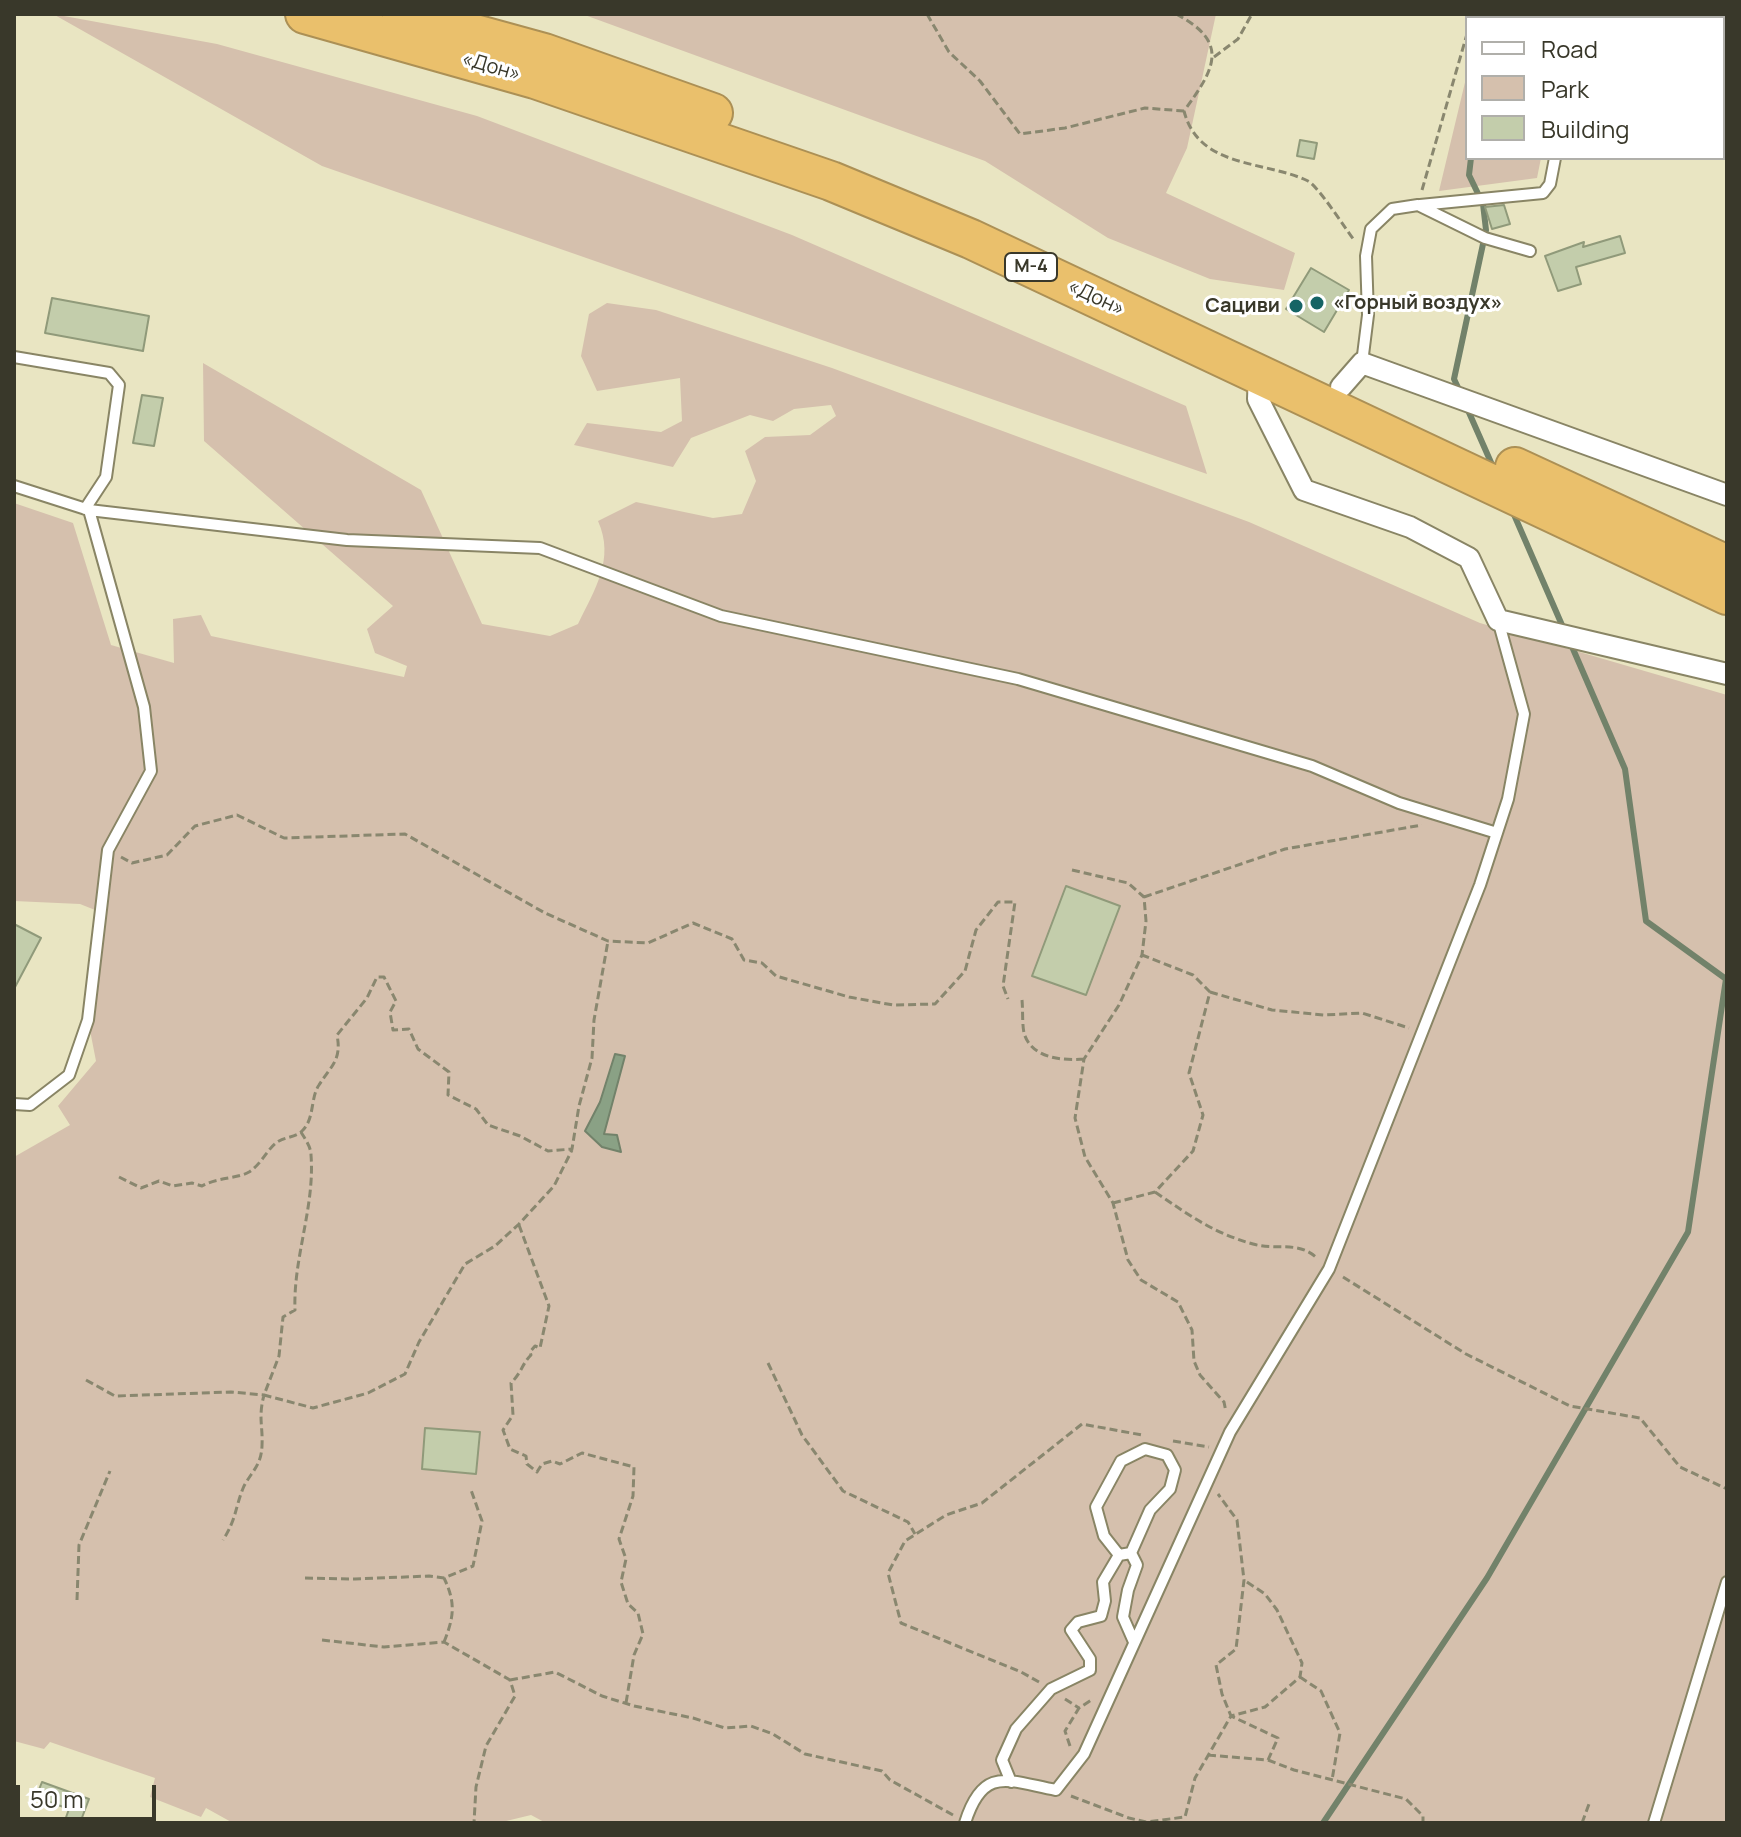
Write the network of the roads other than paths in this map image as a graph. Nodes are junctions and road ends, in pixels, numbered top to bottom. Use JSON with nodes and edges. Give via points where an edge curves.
{"nodes":[{"id":1,"x":305,"y":14,"type":"edge"},
{"id":2,"x":402,"y":14,"type":"edge"},
{"id":3,"x":1555,"y":160,"type":"edge"},
{"id":4,"x":1418,"y":205,"type":"junction"},
{"id":5,"x":1530,"y":251,"type":"dead end"},
{"id":6,"x":14,"y":357,"type":"edge"},
{"id":7,"x":1259,"y":373,"type":"junction"},
{"id":8,"x":1351,"y":375,"type":"junction"},
{"id":9,"x":14,"y":486,"type":"edge"},
{"id":10,"x":1727,"y":495,"type":"edge"},
{"id":11,"x":87,"y":509,"type":"junction"},
{"id":12,"x":1727,"y":565,"type":"edge"},
{"id":13,"x":1727,"y":595,"type":"edge"},
{"id":14,"x":1498,"y":620,"type":"junction"},
{"id":15,"x":1727,"y":674,"type":"edge"},
{"id":16,"x":1497,"y":833,"type":"junction"},
{"id":17,"x":14,"y":1104,"type":"edge"},
{"id":18,"x":1131,"y":1553,"type":"junction"},
{"id":19,"x":1119,"y":1555,"type":"junction"},
{"id":20,"x":1727,"y":1582,"type":"edge"},
{"id":21,"x":1134,"y":1642,"type":"junction"},
{"id":22,"x":1011,"y":1782,"type":"junction"},
{"id":23,"x":965,"y":1823,"type":"edge"},
{"id":24,"x":1654,"y":1823,"type":"edge"}],
"edges":[{"from":1,"to":7,"type":"highway","name":"«Дон»","number":"М-4","via":[[535,79],[831,181],[971,239]]},
{"from":2,"to":8,"type":"highway","name":"«Дон»","number":"М-4","via":[[544,53],[841,158]]},
{"from":3,"to":4,"type":"lane","via":[[1543,193]]},
{"from":4,"to":5,"type":"lane","via":[[1485,238]]},
{"from":4,"to":8,"type":"lane","via":[[1392,209],[1371,229],[1366,256],[1368,315]]},
{"from":6,"to":11,"type":"lane","via":[[109,373],[119,385],[106,477]]},
{"from":7,"to":13,"type":"highway","name":"«Дон»","number":"М-4"},
{"from":7,"to":14,"type":"street","via":[[1258,399],[1304,490],[1410,527],[1469,558]]},
{"from":8,"to":10,"type":"street"},
{"from":8,"to":12,"type":"highway","name":"«Дон»","number":"М-4"},
{"from":9,"to":11,"type":"lane"},
{"from":11,"to":16,"type":"lane","via":[[347,540],[540,548],[721,616],[1018,679],[1312,766],[1399,803]]},
{"from":11,"to":17,"type":"lane","via":[[144,707],[151,771],[108,850],[88,1020],[69,1075],[30,1105]]},
{"from":14,"to":15,"type":"street"},
{"from":14,"to":16,"type":"lane","via":[[1524,714]]},
{"from":16,"to":21,"type":"lane","via":[[1329,1269],[1230,1432]]},
{"from":18,"to":19,"type":"lane"},
{"from":18,"to":19,"type":"lane","via":[[1150,1510],[1170,1489],[1175,1470],[1167,1455],[1145,1449],[1121,1461],[1096,1507],[1104,1536]]},
{"from":18,"to":21,"type":"lane","via":[[1137,1565],[1123,1617]]},
{"from":19,"to":22,"type":"lane","via":[[1103,1582],[1101,1616],[1078,1622],[1071,1630],[1090,1659],[1090,1670],[1051,1689],[1016,1729],[1002,1760]]},
{"from":20,"to":24,"type":"lane"},
{"from":21,"to":22,"type":"lane","via":[[1084,1754],[1056,1790]]},
{"from":22,"to":23,"type":"lane","via":[[994,1780],[983,1787]]}]}
